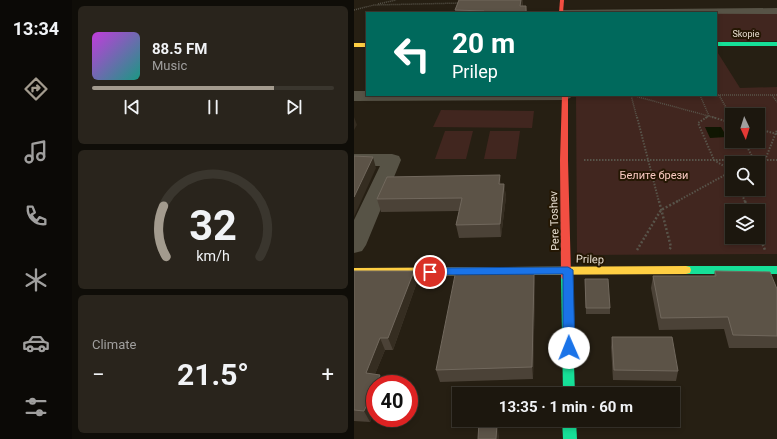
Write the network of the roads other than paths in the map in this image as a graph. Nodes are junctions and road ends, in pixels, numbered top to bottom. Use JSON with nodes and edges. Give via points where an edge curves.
{"nodes":[{"id":1,"x":562,"y":0,"type":"edge"},
{"id":2,"x":756,"y":0,"type":"edge"},
{"id":3,"x":772,"y":11,"type":"edge"},
{"id":4,"x":561,"y":12,"type":"edge"},
{"id":5,"x":666,"y":12,"type":"edge"},
{"id":6,"x":717,"y":44,"type":"edge"},
{"id":7,"x":777,"y":44,"type":"edge"},
{"id":8,"x":366,"y":45,"type":"edge"},
{"id":9,"x":354,"y":46,"type":"edge"},
{"id":10,"x":354,"y":96,"type":"edge"},
{"id":11,"x":366,"y":96,"type":"edge"},
{"id":12,"x":565,"y":96,"type":"edge"},
{"id":13,"x":354,"y":160,"type":"edge"},
{"id":14,"x":354,"y":246,"type":"edge"},
{"id":15,"x":568,"y":270,"type":"junction"},
{"id":16,"x":354,"y":272,"type":"edge"},
{"id":17,"x":776,"y":273,"type":"edge"},
{"id":18,"x":569,"y":387,"type":"edge"},
{"id":19,"x":570,"y":427,"type":"edge"},
{"id":20,"x":570,"y":439,"type":"edge"}],
"edges":[{"from":1,"to":4,"type":"street"},
{"from":2,"to":3,"type":"street"},
{"from":3,"to":5,"type":"street"},
{"from":6,"to":7,"type":"street","name":"Skopie"},
{"from":8,"to":9,"type":"street"},
{"from":10,"to":11,"type":"street"},
{"from":12,"to":15,"type":"street","name":"Pere Toshev","via":[[564,160]]},
{"from":13,"to":14,"type":"street","via":[[392,160]]},
{"from":15,"to":16,"type":"street","name":"Prilep"},
{"from":15,"to":17,"type":"street","name":"Prilep"},
{"from":15,"to":18,"type":"street","name":"Pere Toshev"},
{"from":19,"to":20,"type":"street"}]}
